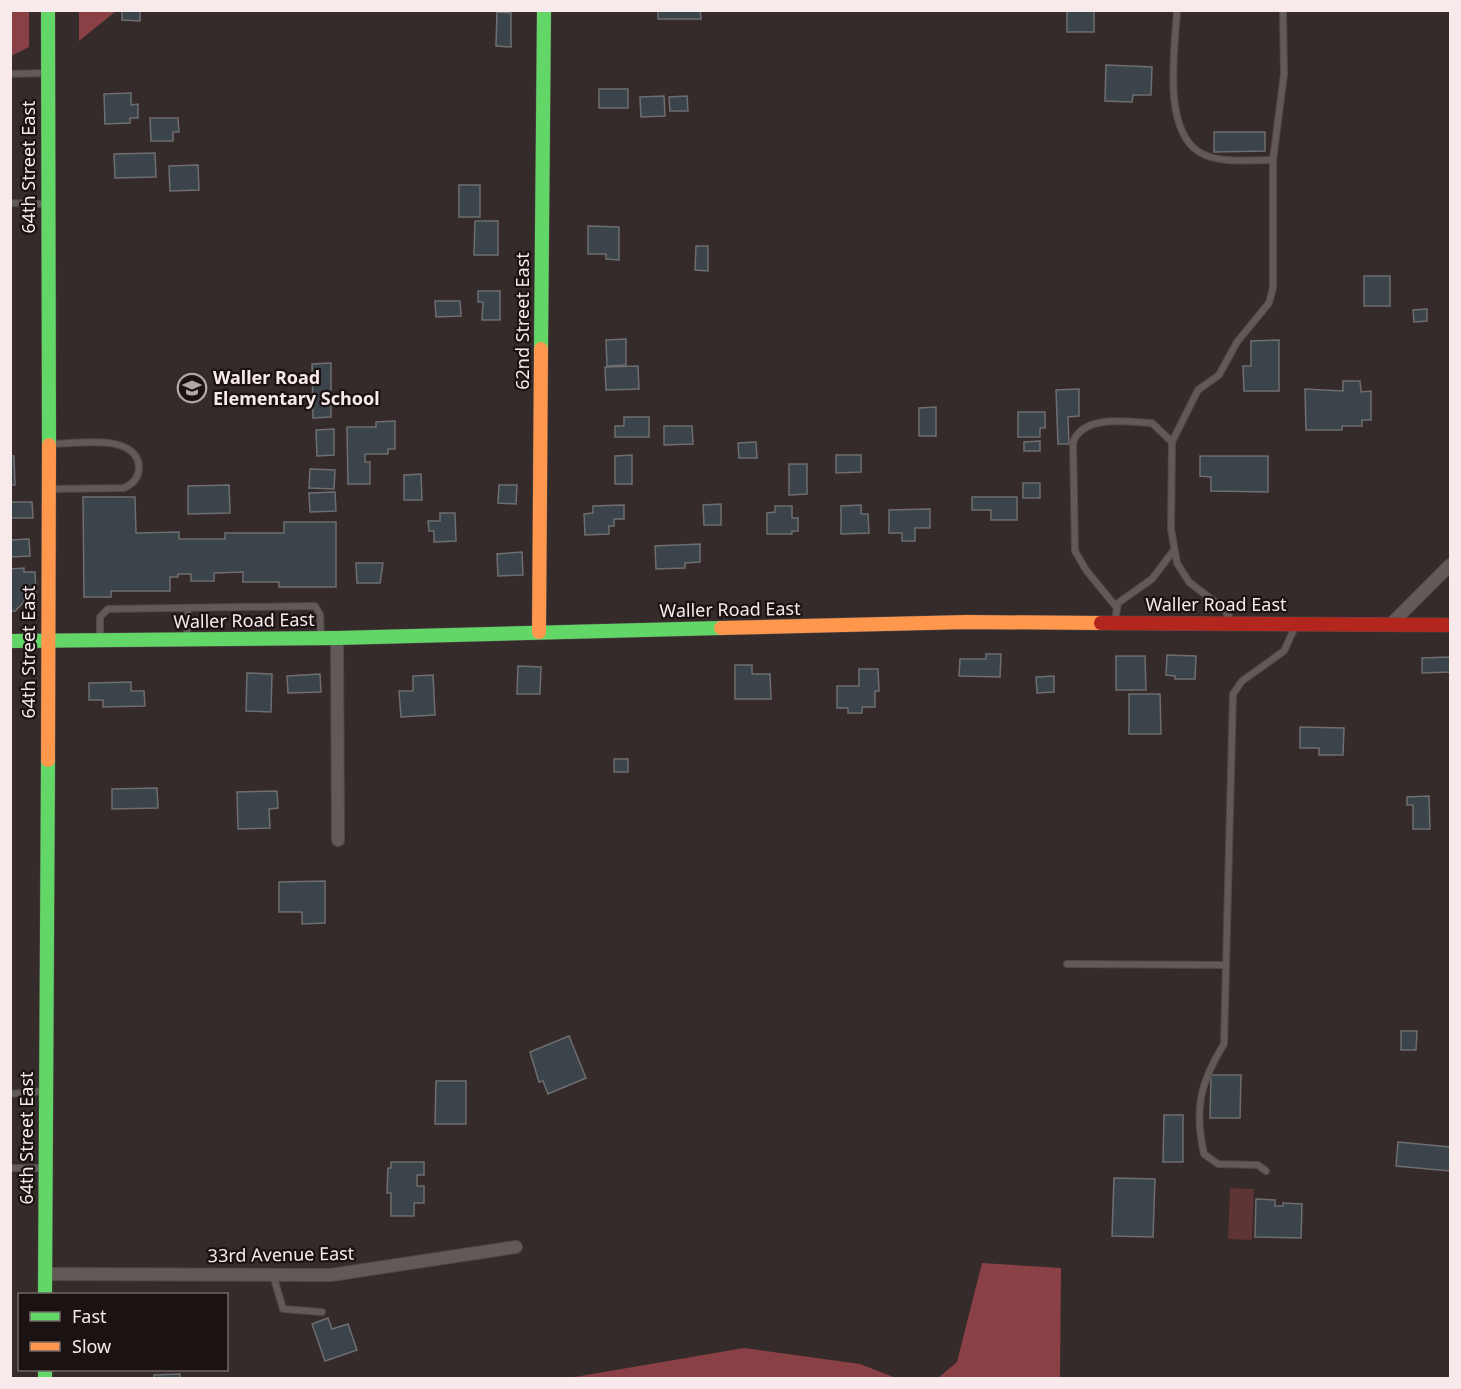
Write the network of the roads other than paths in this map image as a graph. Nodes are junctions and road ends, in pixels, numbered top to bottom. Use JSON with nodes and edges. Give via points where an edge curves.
{"nodes":[{"id":1,"x":48,"y":10,"type":"edge"},
{"id":2,"x":544,"y":10,"type":"edge"},
{"id":3,"x":1177,"y":10,"type":"edge"},
{"id":4,"x":1283,"y":10,"type":"edge"},
{"id":5,"x":48,"y":73,"type":"junction"},
{"id":6,"x":10,"y":74,"type":"edge"},
{"id":7,"x":1273,"y":160,"type":"junction"},
{"id":8,"x":10,"y":203,"type":"edge"},
{"id":9,"x":47,"y":204,"type":"junction"},
{"id":10,"x":1172,"y":442,"type":"junction"},
{"id":11,"x":48,"y":444,"type":"junction"},
{"id":12,"x":49,"y":489,"type":"junction"},
{"id":13,"x":1174,"y":550,"type":"junction"},
{"id":14,"x":1450,"y":565,"type":"edge"},
{"id":15,"x":188,"y":608,"type":"junction"},
{"id":16,"x":1117,"y":608,"type":"junction"},
{"id":17,"x":1115,"y":623,"type":"junction"},
{"id":18,"x":1233,"y":623,"type":"junction"},
{"id":19,"x":1296,"y":624,"type":"junction"},
{"id":20,"x":1391,"y":624,"type":"junction"},
{"id":21,"x":1450,"y":625,"type":"edge"},
{"id":22,"x":539,"y":632,"type":"junction"},
{"id":23,"x":321,"y":638,"type":"junction"},
{"id":24,"x":337,"y":638,"type":"junction"},
{"id":25,"x":187,"y":639,"type":"junction"},
{"id":26,"x":100,"y":640,"type":"junction"},
{"id":27,"x":10,"y":641,"type":"edge"},
{"id":28,"x":46,"y":641,"type":"junction"},
{"id":29,"x":338,"y":840,"type":"dead end"},
{"id":30,"x":1067,"y":964,"type":"dead end"},
{"id":31,"x":1226,"y":966,"type":"junction"},
{"id":32,"x":45,"y":1091,"type":"junction"},
{"id":33,"x":10,"y":1094,"type":"edge"},
{"id":34,"x":10,"y":1168,"type":"edge"},
{"id":35,"x":45,"y":1168,"type":"junction"},
{"id":36,"x":1266,"y":1171,"type":"dead end"},
{"id":37,"x":516,"y":1246,"type":"dead end"},
{"id":38,"x":45,"y":1274,"type":"junction"},
{"id":39,"x":273,"y":1275,"type":"junction"},
{"id":40,"x":45,"y":1293,"type":"edge"},
{"id":41,"x":322,"y":1312,"type":"dead end"}],
"edges":[{"from":1,"to":5,"type":"street","name":"64th Street East"},
{"from":2,"to":22,"type":"street","name":"62nd Street East"},
{"from":3,"to":7,"type":"lane","via":[[1175,112],[1184,135],[1199,152],[1218,159]]},
{"from":4,"to":7,"type":"lane","via":[[1284,74]]},
{"from":5,"to":6,"type":"lane"},
{"from":5,"to":9,"type":"street","name":"64th Street East"},
{"from":7,"to":10,"type":"lane","via":[[1275,253],[1269,303],[1237,342],[1219,375],[1198,390]]},
{"from":8,"to":9,"type":"lane"},
{"from":9,"to":11,"type":"street","name":"64th Street East"},
{"from":10,"to":13,"type":"lane"},
{"from":10,"to":16,"type":"lane","via":[[1152,423],[1096,423],[1081,430],[1073,442],[1075,552]]},
{"from":11,"to":12,"type":"street","name":"64th Street East"},
{"from":11,"to":12,"type":"lane","via":[[122,443],[132,450],[139,464],[138,476],[124,488]]},
{"from":12,"to":28,"type":"street","name":"64th Street East"},
{"from":13,"to":16,"type":"lane","via":[[1152,579],[1118,603]]},
{"from":13,"to":18,"type":"lane","via":[[1181,574],[1224,609]]},
{"from":14,"to":20,"type":"street"},
{"from":15,"to":23,"type":"lane","via":[[315,606],[320,614]]},
{"from":15,"to":25,"type":"lane"},
{"from":15,"to":26,"type":"lane","via":[[108,609],[100,617]]},
{"from":16,"to":17,"type":"lane"},
{"from":17,"to":18,"type":"street","name":"Waller Road East"},
{"from":17,"to":22,"type":"street","name":"Waller Road East","via":[[967,622]]},
{"from":18,"to":19,"type":"street","name":"Waller Road East"},
{"from":19,"to":20,"type":"street","name":"Waller Road East"},
{"from":19,"to":31,"type":"lane","via":[[1284,651],[1242,681],[1233,694]]},
{"from":20,"to":21,"type":"street","name":"Waller Road East"},
{"from":22,"to":24,"type":"street","name":"Waller Road East"},
{"from":23,"to":24,"type":"street","name":"Waller Road East"},
{"from":23,"to":25,"type":"street","name":"Waller Road East"},
{"from":24,"to":29,"type":"street"},
{"from":25,"to":26,"type":"street","name":"Waller Road East"},
{"from":26,"to":28,"type":"street","name":"Waller Road East"},
{"from":27,"to":28,"type":"street","name":"Waller Road East"},
{"from":28,"to":32,"type":"street","name":"64th Street East"},
{"from":30,"to":31,"type":"lane"},
{"from":31,"to":36,"type":"lane","via":[[1224,1044],[1207,1071],[1200,1096],[1199,1132],[1204,1154],[1218,1164],[1258,1165]]},
{"from":32,"to":33,"type":"lane"},
{"from":32,"to":35,"type":"street","name":"64th Street East"},
{"from":34,"to":35,"type":"lane"},
{"from":35,"to":38,"type":"street","name":"64th Street East"},
{"from":37,"to":39,"type":"street","name":"33rd Avenue East","via":[[357,1272]]},
{"from":38,"to":39,"type":"street","name":"33rd Avenue East"},
{"from":38,"to":40,"type":"street","name":"64th Street East"},
{"from":39,"to":41,"type":"lane","via":[[284,1309]]}]}
